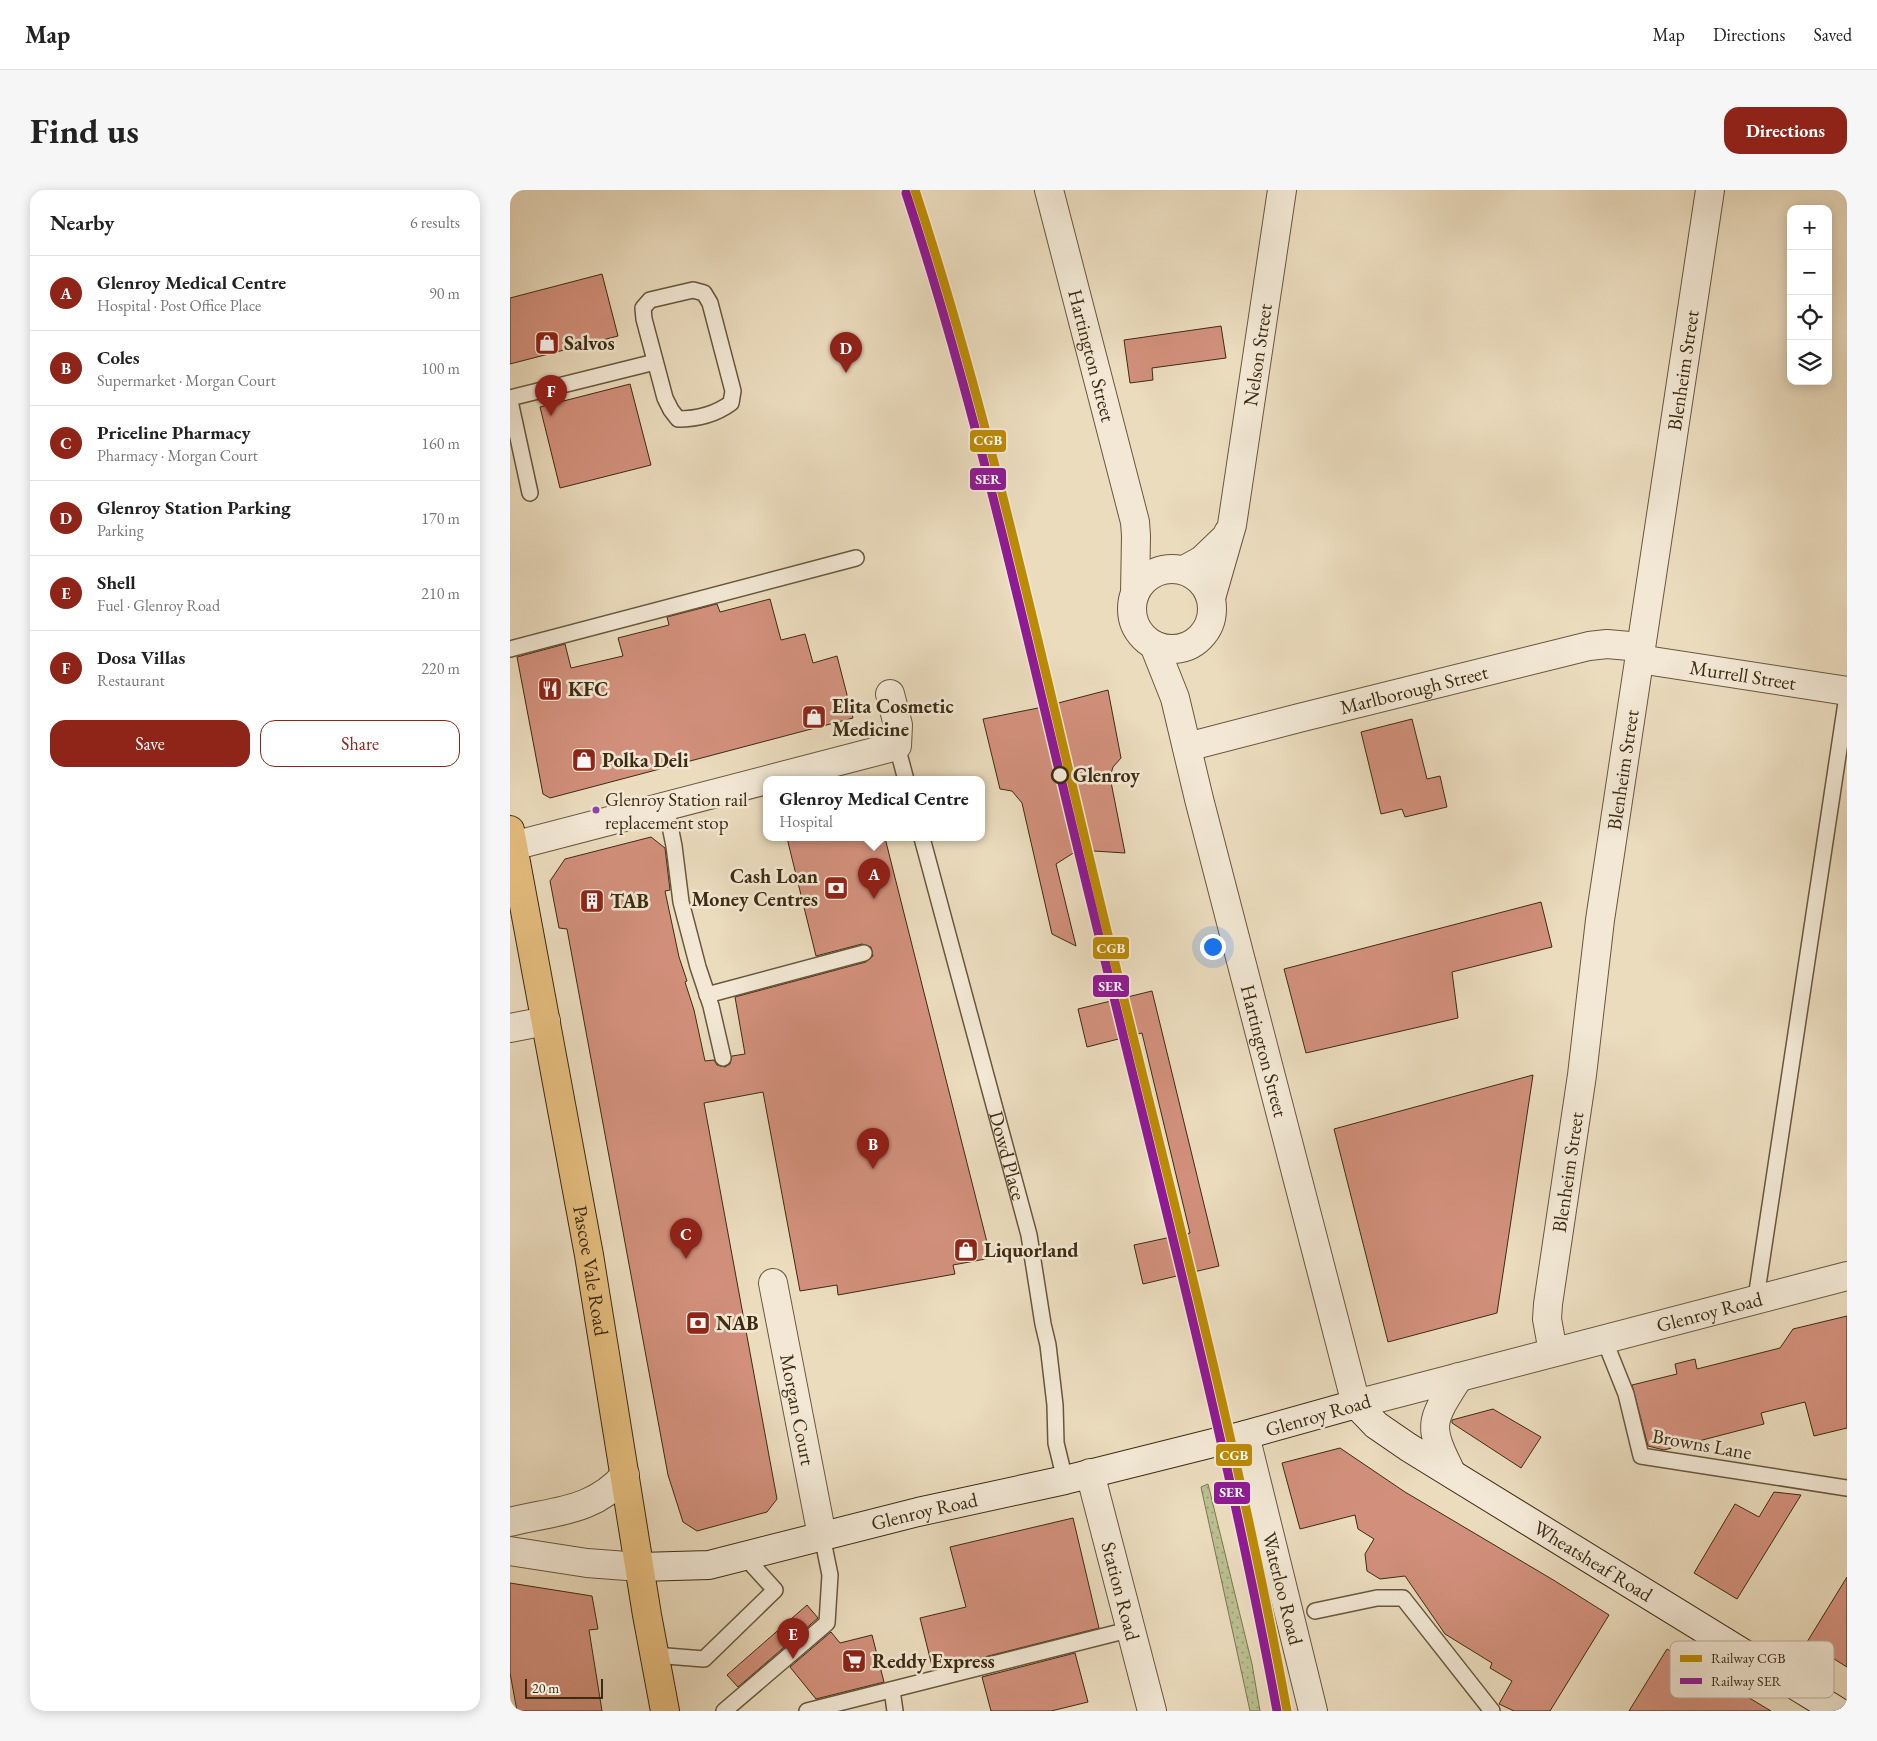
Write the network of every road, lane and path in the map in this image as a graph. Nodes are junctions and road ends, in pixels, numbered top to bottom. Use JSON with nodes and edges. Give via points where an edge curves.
{"nodes":[{"id":1,"x":1049,"y":190,"type":"edge"},
{"id":2,"x":1282,"y":190,"type":"edge"},
{"id":3,"x":1710,"y":190,"type":"edge"},
{"id":4,"x":655,"y":362,"type":"junction"},
{"id":5,"x":510,"y":399,"type":"edge"},
{"id":6,"x":530,"y":493,"type":"dead end"},
{"id":7,"x":1233,"y":520,"type":"junction"},
{"id":8,"x":1135,"y":522,"type":"junction"},
{"id":9,"x":856,"y":558,"type":"dead end"},
{"id":10,"x":1178,"y":569,"type":"junction"},
{"id":11,"x":1135,"y":592,"type":"junction"},
{"id":12,"x":1211,"y":598,"type":"junction"},
{"id":13,"x":1192,"y":644,"type":"junction"},
{"id":14,"x":1154,"y":645,"type":"junction"},
{"id":15,"x":510,"y":649,"type":"edge"},
{"id":16,"x":1640,"y":653,"type":"junction"},
{"id":17,"x":1847,"y":691,"type":"edge"},
{"id":18,"x":890,"y":694,"type":"dead end"},
{"id":19,"x":1847,"y":696,"type":"edge"},
{"id":20,"x":1175,"y":698,"type":"junction"},
{"id":21,"x":896,"y":746,"type":"junction"},
{"id":22,"x":1187,"y":748,"type":"junction"},
{"id":23,"x":781,"y":776,"type":"edge"},
{"id":24,"x":905,"y":776,"type":"edge"},
{"id":25,"x":763,"y":781,"type":"edge"},
{"id":26,"x":666,"y":806,"type":"junction"},
{"id":27,"x":512,"y":838,"type":"edge"},
{"id":28,"x":923,"y":841,"type":"edge"},
{"id":29,"x":864,"y":952,"type":"dead end"},
{"id":30,"x":707,"y":995,"type":"junction"},
{"id":31,"x":546,"y":1021,"type":"junction"},
{"id":32,"x":510,"y":1028,"type":"edge"},
{"id":33,"x":723,"y":1058,"type":"dead end"},
{"id":34,"x":1847,"y":1276,"type":"edge"},
{"id":35,"x":773,"y":1283,"type":"dead end"},
{"id":36,"x":1756,"y":1298,"type":"junction"},
{"id":37,"x":1604,"y":1338,"type":"junction"},
{"id":38,"x":1553,"y":1352,"type":"junction"},
{"id":39,"x":1459,"y":1376,"type":"junction"},
{"id":40,"x":1356,"y":1404,"type":"junction"},
{"id":41,"x":1241,"y":1436,"type":"junction"},
{"id":42,"x":1452,"y":1474,"type":"junction"},
{"id":43,"x":624,"y":1475,"type":"junction"},
{"id":44,"x":1077,"y":1476,"type":"junction"},
{"id":45,"x":1847,"y":1488,"type":"edge"},
{"id":46,"x":510,"y":1522,"type":"edge"},
{"id":47,"x":822,"y":1536,"type":"junction"},
{"id":48,"x":510,"y":1551,"type":"edge"},
{"id":49,"x":744,"y":1556,"type":"junction"},
{"id":50,"x":640,"y":1567,"type":"junction"},
{"id":51,"x":1315,"y":1610,"type":"dead end"},
{"id":52,"x":1132,"y":1630,"type":"junction"},
{"id":53,"x":1723,"y":1641,"type":"edge"},
{"id":54,"x":654,"y":1655,"type":"junction"},
{"id":55,"x":892,"y":1690,"type":"junction"},
{"id":56,"x":1816,"y":1698,"type":"edge"},
{"id":57,"x":665,"y":1711,"type":"edge"},
{"id":58,"x":724,"y":1711,"type":"edge"},
{"id":59,"x":807,"y":1711,"type":"edge"},
{"id":60,"x":895,"y":1711,"type":"edge"},
{"id":61,"x":1152,"y":1711,"type":"edge"},
{"id":62,"x":1313,"y":1711,"type":"edge"},
{"id":63,"x":1492,"y":1711,"type":"edge"},
{"id":64,"x":1837,"y":1711,"type":"edge"}],
"edges":[{"from":1,"to":8,"type":"street","name":"Hartington Street"},
{"from":2,"to":7,"type":"street","name":"Nelson Street"},
{"from":3,"to":16,"type":"street","name":"Blenheim Street"},
{"from":4,"to":4,"type":"lane","via":[[643,308],[650,300],[693,290],[704,293],[710,303],[733,391],[731,403],[721,411],[678,418],[665,398]]},
{"from":4,"to":5,"type":"lane"},
{"from":5,"to":6,"type":"lane"},
{"from":7,"to":10,"type":"street","name":"Nelson Street","via":[[1226,536],[1202,560]]},
{"from":7,"to":12,"type":"street","name":"Nelson Street"},
{"from":8,"to":10,"type":"street","name":"Hartington Street","via":[[1144,542],[1162,563]]},
{"from":8,"to":11,"type":"street","name":"Hartington Street"},
{"from":9,"to":15,"type":"lane"},
{"from":10,"to":11,"type":"street","via":[[1160,570],[1150,575]]},
{"from":10,"to":12,"type":"street","via":[[1196,576]]},
{"from":11,"to":14,"type":"street","via":[[1132,605],[1134,622],[1144,638]]},
{"from":12,"to":13,"type":"street","via":[[1209,624]]},
{"from":13,"to":14,"type":"street","via":[[1166,649]]},
{"from":13,"to":20,"type":"street","name":"Hartington Street","via":[[1183,659]]},
{"from":14,"to":20,"type":"street","name":"Hartington Street"},
{"from":16,"to":17,"type":"street","name":"Murrell Street"},
{"from":16,"to":22,"type":"street","name":"Marlborough Street","via":[[1607,644],[1589,646]]},
{"from":16,"to":38,"type":"street","name":"Blenheim Street","via":[[1548,1304],[1547,1319]]},
{"from":18,"to":21,"type":"street","via":[[898,725]]},
{"from":19,"to":36,"type":"lane"},
{"from":20,"to":22,"type":"street","name":"Hartington Street"},
{"from":21,"to":23,"type":"street"},
{"from":21,"to":24,"type":"lane"},
{"from":22,"to":40,"type":"street","name":"Hartington Street"},
{"from":25,"to":26,"type":"street"},
{"from":26,"to":27,"type":"street"},
{"from":26,"to":30,"type":"lane","via":[[682,902]]},
{"from":27,"to":31,"type":"main road","name":"Pascoe Vale Road"},
{"from":28,"to":44,"type":"lane","name":"Dowd Place","via":[[1029,1235],[1048,1344],[1056,1443]]},
{"from":29,"to":30,"type":"lane"},
{"from":30,"to":33,"type":"lane"},
{"from":31,"to":32,"type":"street"},
{"from":31,"to":43,"type":"main road","name":"Pascoe Vale Road","via":[[589,1255]]},
{"from":34,"to":36,"type":"street","name":"Glenroy Road"},
{"from":35,"to":47,"type":"street","name":"Morgan Court"},
{"from":36,"to":37,"type":"street","name":"Glenroy Road"},
{"from":37,"to":38,"type":"street","name":"Glenroy Road"},
{"from":37,"to":45,"type":"lane","name":"Browns Lane","via":[[1626,1394],[1640,1456]]},
{"from":38,"to":39,"type":"street","name":"Glenroy Road"},
{"from":39,"to":40,"type":"street","name":"Glenroy Road"},
{"from":39,"to":42,"type":"street","via":[[1438,1411],[1435,1424],[1438,1445]]},
{"from":40,"to":41,"type":"street","name":"Glenroy Road"},
{"from":40,"to":42,"type":"street","name":"Wheatsheaf Road","via":[[1376,1425]]},
{"from":41,"to":44,"type":"street","name":"Glenroy Road"},
{"from":41,"to":62,"type":"street","name":"Waterloo Road"},
{"from":42,"to":53,"type":"street","name":"Wheatsheaf Road"},
{"from":43,"to":46,"type":"street","via":[[618,1484],[590,1503]]},
{"from":43,"to":50,"type":"main road","name":"Pascoe Vale Road"},
{"from":44,"to":47,"type":"street","name":"Glenroy Road"},
{"from":44,"to":52,"type":"street","name":"Station Road"},
{"from":47,"to":49,"type":"street","name":"Glenroy Road"},
{"from":47,"to":58,"type":"lane","via":[[830,1575],[827,1623]]},
{"from":48,"to":50,"type":"street","name":"Glenroy Road","via":[[587,1563]]},
{"from":49,"to":50,"type":"street","name":"Glenroy Road","via":[[702,1566]]},
{"from":49,"to":54,"type":"lane","via":[[776,1590],[704,1659]]},
{"from":50,"to":54,"type":"main road","name":"Pascoe Vale Road"},
{"from":51,"to":63,"type":"lane","via":[[1377,1598],[1403,1598]]},
{"from":52,"to":55,"type":"lane"},
{"from":52,"to":61,"type":"street","name":"Station Road"},
{"from":54,"to":57,"type":"main road","name":"Pascoe Vale Road"},
{"from":55,"to":59,"type":"lane"},
{"from":55,"to":60,"type":"lane"},
{"from":56,"to":64,"type":"street","name":"Wheatsheaf Road"}]}
